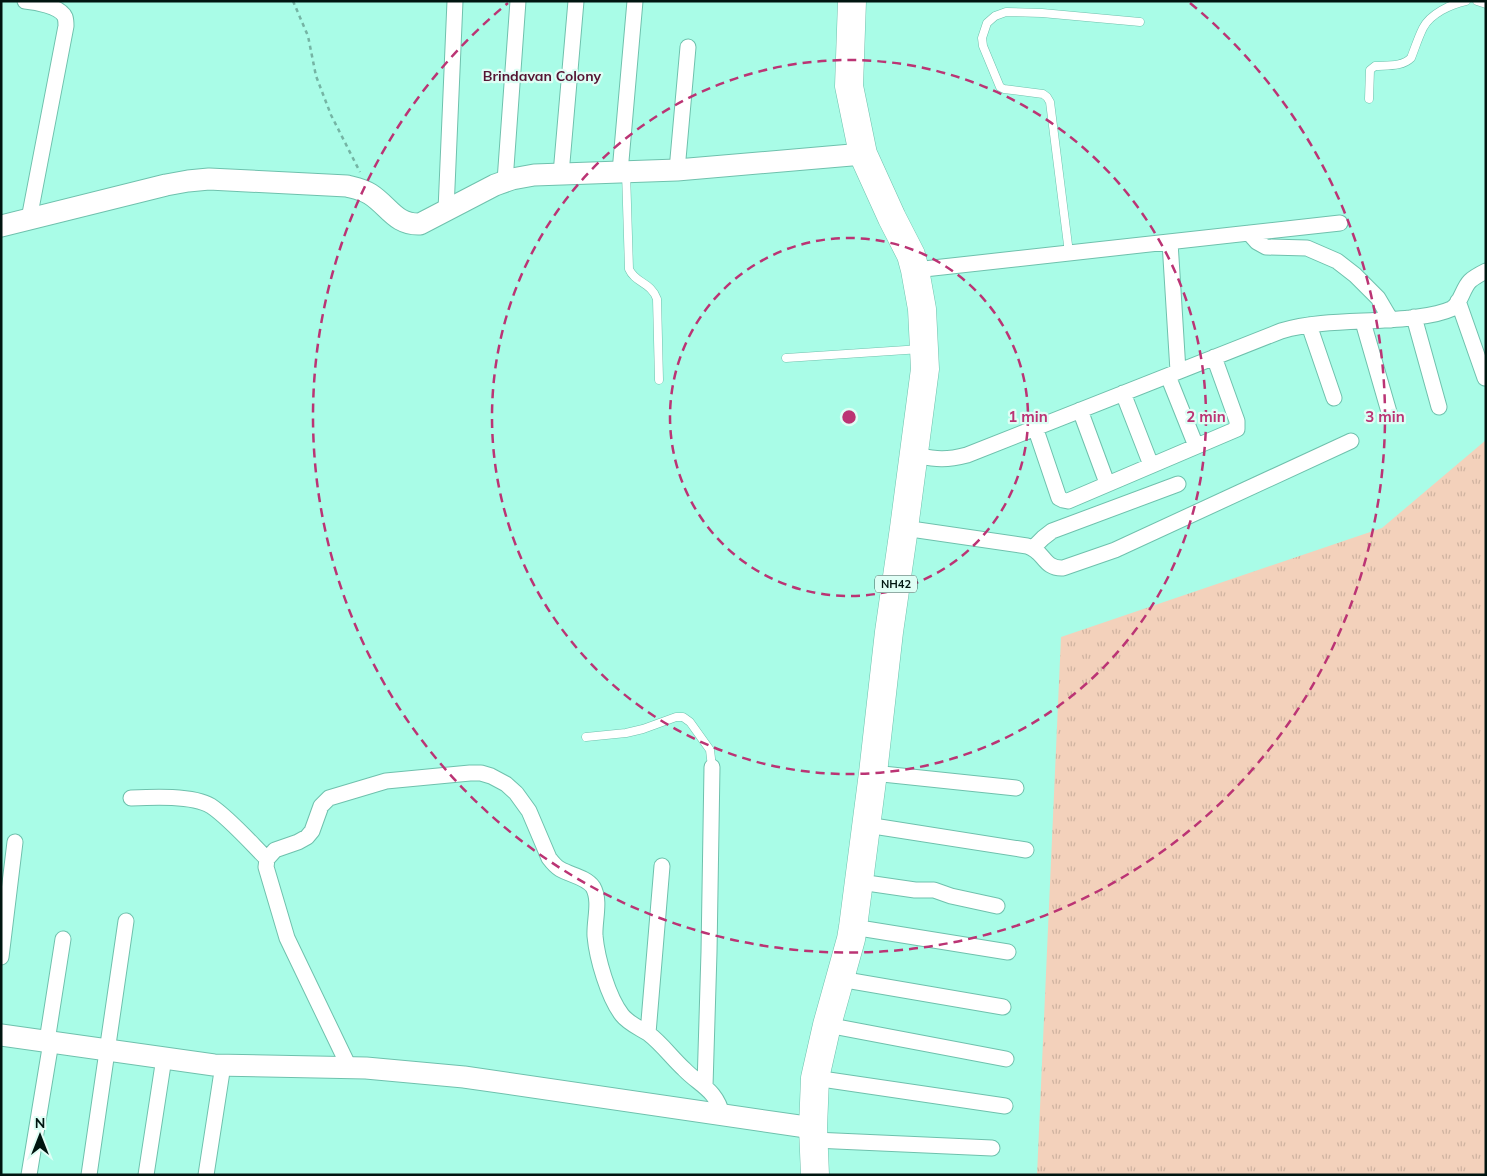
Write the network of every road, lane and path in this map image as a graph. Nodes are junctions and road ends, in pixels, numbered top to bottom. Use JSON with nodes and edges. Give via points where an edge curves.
{"nodes":[{"id":1,"x":25,"y":1,"type":"edge"},
{"id":2,"x":293,"y":1,"type":"edge"},
{"id":3,"x":455,"y":1,"type":"edge"},
{"id":4,"x":518,"y":1,"type":"edge"},
{"id":5,"x":576,"y":1,"type":"edge"},
{"id":6,"x":635,"y":1,"type":"edge"},
{"id":7,"x":852,"y":1,"type":"edge"},
{"id":8,"x":1466,"y":1,"type":"edge"},
{"id":9,"x":1477,"y":1,"type":"edge"},
{"id":10,"x":1486,"y":4,"type":"edge"},
{"id":11,"x":1140,"y":22,"type":"dead end"},
{"id":12,"x":688,"y":48,"type":"dead end"},
{"id":13,"x":1369,"y":99,"type":"dead end"},
{"id":14,"x":863,"y":154,"type":"junction"},
{"id":15,"x":677,"y":170,"type":"junction"},
{"id":16,"x":623,"y":172,"type":"junction"},
{"id":17,"x":561,"y":174,"type":"junction"},
{"id":18,"x":505,"y":181,"type":"junction"},
{"id":19,"x":372,"y":195,"type":"junction"},
{"id":20,"x":446,"y":210,"type":"junction"},
{"id":21,"x":30,"y":219,"type":"junction"},
{"id":22,"x":1340,"y":222,"type":"dead end"},
{"id":23,"x":1,"y":226,"type":"edge"},
{"id":24,"x":1249,"y":233,"type":"junction"},
{"id":25,"x":1170,"y":242,"type":"junction"},
{"id":26,"x":1069,"y":253,"type":"junction"},
{"id":27,"x":916,"y":270,"type":"junction"},
{"id":28,"x":1486,"y":271,"type":"edge"},
{"id":29,"x":1458,"y":301,"type":"junction"},
{"id":30,"x":1414,"y":317,"type":"junction"},
{"id":31,"x":1391,"y":320,"type":"junction"},
{"id":32,"x":1363,"y":322,"type":"junction"},
{"id":33,"x":1309,"y":326,"type":"junction"},
{"id":34,"x":924,"y":349,"type":"junction"},
{"id":35,"x":1214,"y":357,"type":"junction"},
{"id":36,"x":786,"y":358,"type":"dead end"},
{"id":37,"x":1173,"y":374,"type":"junction"},
{"id":38,"x":1485,"y":378,"type":"edge"},
{"id":39,"x":659,"y":380,"type":"dead end"},
{"id":40,"x":1123,"y":393,"type":"junction"},
{"id":41,"x":1334,"y":398,"type":"dead end"},
{"id":42,"x":1439,"y":407,"type":"dead end"},
{"id":43,"x":1080,"y":410,"type":"junction"},
{"id":44,"x":1388,"y":412,"type":"dead end"},
{"id":45,"x":1034,"y":427,"type":"junction"},
{"id":46,"x":1351,"y":441,"type":"dead end"},
{"id":47,"x":1196,"y":446,"type":"junction"},
{"id":48,"x":914,"y":455,"type":"junction"},
{"id":49,"x":1151,"y":465,"type":"junction"},
{"id":50,"x":1107,"y":484,"type":"junction"},
{"id":51,"x":1178,"y":484,"type":"dead end"},
{"id":52,"x":904,"y":528,"type":"junction"},
{"id":53,"x":1033,"y":548,"type":"junction"},
{"id":54,"x":586,"y":738,"type":"dead end"},
{"id":55,"x":712,"y":767,"type":"joint"},
{"id":56,"x":874,"y":772,"type":"junction"},
{"id":57,"x":1016,"y":788,"type":"dead end"},
{"id":58,"x":131,"y":798,"type":"dead end"},
{"id":59,"x":867,"y":825,"type":"junction"},
{"id":60,"x":16,"y":842,"type":"dead end"},
{"id":61,"x":1026,"y":850,"type":"dead end"},
{"id":62,"x":267,"y":859,"type":"junction"},
{"id":63,"x":662,"y":866,"type":"dead end"},
{"id":64,"x":860,"y":882,"type":"junction"},
{"id":65,"x":997,"y":906,"type":"dead end"},
{"id":66,"x":126,"y":921,"type":"dead end"},
{"id":67,"x":853,"y":927,"type":"junction"},
{"id":68,"x":63,"y":939,"type":"dead end"},
{"id":69,"x":1008,"y":952,"type":"dead end"},
{"id":70,"x":1,"y":957,"type":"edge"},
{"id":71,"x":840,"y":979,"type":"junction"},
{"id":72,"x":1003,"y":1007,"type":"dead end"},
{"id":73,"x":827,"y":1025,"type":"junction"},
{"id":74,"x":648,"y":1034,"type":"junction"},
{"id":75,"x":1,"y":1035,"type":"edge"},
{"id":76,"x":49,"y":1042,"type":"junction"},
{"id":77,"x":108,"y":1050,"type":"junction"},
{"id":78,"x":164,"y":1058,"type":"junction"},
{"id":79,"x":1006,"y":1059,"type":"dead end"},
{"id":80,"x":223,"y":1065,"type":"junction"},
{"id":81,"x":349,"y":1067,"type":"junction"},
{"id":82,"x":815,"y":1078,"type":"junction"},
{"id":83,"x":705,"y":1086,"type":"junction"},
{"id":84,"x":1005,"y":1106,"type":"dead end"},
{"id":85,"x":722,"y":1115,"type":"junction"},
{"id":86,"x":813,"y":1134,"type":"junction"},
{"id":87,"x":992,"y":1148,"type":"dead end"},
{"id":88,"x":29,"y":1175,"type":"edge"},
{"id":89,"x":89,"y":1175,"type":"edge"},
{"id":90,"x":146,"y":1175,"type":"edge"},
{"id":91,"x":206,"y":1175,"type":"edge"},
{"id":92,"x":815,"y":1175,"type":"edge"}],
"edges":[{"from":1,"to":21,"type":"street","via":[[45,4],[60,12],[65,17],[66,26]]},
{"from":2,"to":19,"type":"path","via":[[308,36],[316,76],[331,115]]},
{"from":3,"to":20,"type":"street"},
{"from":4,"to":18,"type":"street"},
{"from":5,"to":17,"type":"street"},
{"from":6,"to":16,"type":"street"},
{"from":7,"to":14,"type":"highway","number":"NH42","via":[[849,86]]},
{"from":8,"to":13,"type":"lane","via":[[1453,4],[1431,18],[1408,62],[1375,66],[1370,70]]},
{"from":9,"to":10,"type":"lane"},
{"from":11,"to":26,"type":"lane","via":[[1006,12],[995,16],[983,32],[983,46],[1000,87],[1043,94],[1050,102]]},
{"from":12,"to":15,"type":"street"},
{"from":14,"to":15,"type":"street"},
{"from":14,"to":27,"type":"highway","number":"NH42"},
{"from":15,"to":16,"type":"street"},
{"from":16,"to":17,"type":"street"},
{"from":16,"to":39,"type":"lane","via":[[629,269],[632,275],[654,291],[657,298]]},
{"from":17,"to":18,"type":"street"},
{"from":18,"to":20,"type":"street"},
{"from":19,"to":20,"type":"street","via":[[404,222],[411,224],[420,224]]},
{"from":19,"to":21,"type":"street","via":[[346,186],[209,179],[166,185]]},
{"from":21,"to":23,"type":"street"},
{"from":22,"to":24,"type":"street"},
{"from":24,"to":25,"type":"street"},
{"from":24,"to":31,"type":"street","via":[[1266,247],[1307,248],[1337,261],[1378,298]]},
{"from":25,"to":26,"type":"street"},
{"from":25,"to":37,"type":"street"},
{"from":26,"to":27,"type":"street"},
{"from":27,"to":34,"type":"highway","number":"NH42"},
{"from":28,"to":29,"type":"street","via":[[1470,281]]},
{"from":29,"to":30,"type":"street","via":[[1449,310]]},
{"from":29,"to":38,"type":"street"},
{"from":30,"to":31,"type":"street"},
{"from":30,"to":42,"type":"street"},
{"from":31,"to":32,"type":"street"},
{"from":32,"to":33,"type":"street"},
{"from":32,"to":44,"type":"street"},
{"from":33,"to":35,"type":"street","via":[[1281,331]]},
{"from":33,"to":41,"type":"street"},
{"from":34,"to":36,"type":"lane"},
{"from":34,"to":48,"type":"highway","number":"NH42","via":[[925,369]]},
{"from":35,"to":37,"type":"street"},
{"from":35,"to":47,"type":"street","via":[[1238,427]]},
{"from":37,"to":40,"type":"street"},
{"from":37,"to":47,"type":"street"},
{"from":40,"to":43,"type":"street"},
{"from":40,"to":49,"type":"street"},
{"from":43,"to":45,"type":"street"},
{"from":43,"to":50,"type":"street"},
{"from":45,"to":48,"type":"street","via":[[951,459]]},
{"from":45,"to":50,"type":"street","via":[[1059,498],[1068,501]]},
{"from":46,"to":53,"type":"street","via":[[1115,550],[1064,568],[1051,566]]},
{"from":47,"to":49,"type":"street"},
{"from":48,"to":52,"type":"highway","number":"NH42"},
{"from":49,"to":50,"type":"street"},
{"from":51,"to":53,"type":"street","via":[[1052,531]]},
{"from":52,"to":53,"type":"street"},
{"from":52,"to":56,"type":"highway","number":"NH42"},
{"from":54,"to":55,"type":"lane","via":[[626,733],[676,717],[683,718],[690,722],[710,750]]},
{"from":55,"to":83,"type":"street"},
{"from":56,"to":57,"type":"street"},
{"from":56,"to":59,"type":"highway","number":"NH42"},
{"from":58,"to":62,"type":"street","via":[[189,799],[203,803],[226,819]]},
{"from":59,"to":61,"type":"street"},
{"from":59,"to":64,"type":"highway","number":"NH42"},
{"from":60,"to":70,"type":"street"},
{"from":62,"to":74,"type":"street","via":[[275,850],[307,837],[321,806],[329,798],[350,790],[386,781],[470,773],[491,776],[506,784],[524,803],[554,865],[593,888],[598,957],[612,997],[623,1016]]},
{"from":62,"to":81,"type":"street","via":[[266,867],[287,938]]},
{"from":63,"to":74,"type":"street"},
{"from":64,"to":65,"type":"street","via":[[934,890]]},
{"from":64,"to":67,"type":"highway","number":"NH42"},
{"from":66,"to":77,"type":"street"},
{"from":67,"to":69,"type":"street"},
{"from":67,"to":71,"type":"highway","number":"NH42"},
{"from":68,"to":76,"type":"street"},
{"from":71,"to":72,"type":"street"},
{"from":71,"to":73,"type":"highway","number":"NH42"},
{"from":73,"to":79,"type":"street"},
{"from":73,"to":82,"type":"highway","number":"NH42"},
{"from":74,"to":83,"type":"street"},
{"from":75,"to":76,"type":"street"},
{"from":76,"to":77,"type":"street"},
{"from":76,"to":88,"type":"street"},
{"from":77,"to":78,"type":"street"},
{"from":77,"to":89,"type":"street"},
{"from":78,"to":80,"type":"street"},
{"from":78,"to":90,"type":"street"},
{"from":80,"to":81,"type":"street"},
{"from":80,"to":91,"type":"street"},
{"from":81,"to":85,"type":"street","via":[[464,1077]]},
{"from":82,"to":84,"type":"street"},
{"from":82,"to":86,"type":"highway","number":"NH42"},
{"from":83,"to":85,"type":"street","via":[[716,1099]]},
{"from":85,"to":86,"type":"street"},
{"from":86,"to":87,"type":"street"},
{"from":86,"to":92,"type":"highway","number":"NH42"}]}
